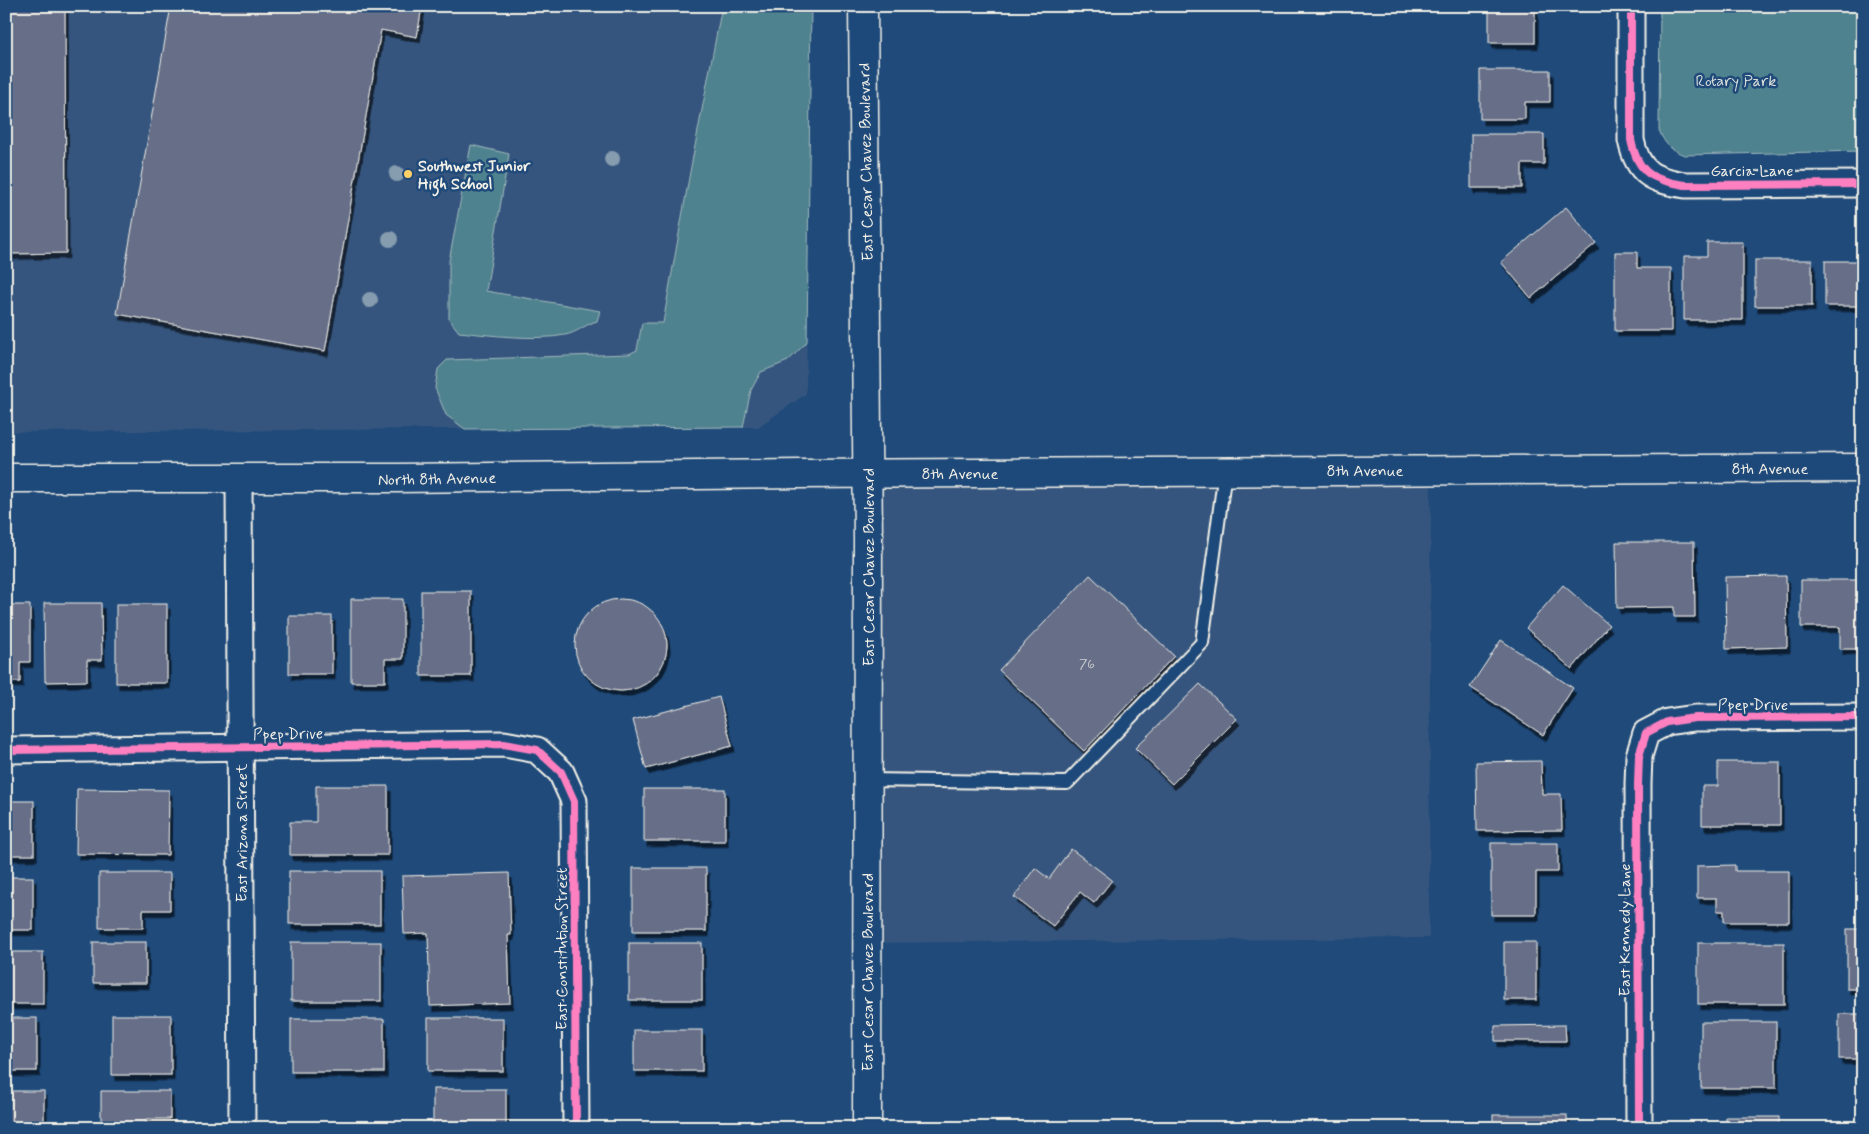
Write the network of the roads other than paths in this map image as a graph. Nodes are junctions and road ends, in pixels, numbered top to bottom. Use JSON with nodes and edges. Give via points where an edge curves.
{"nodes":[{"id":1,"x":863,"y":6,"type":"edge"},
{"id":2,"x":1631,"y":6,"type":"edge"},
{"id":3,"x":1863,"y":184,"type":"edge"},
{"id":4,"x":1863,"y":468,"type":"edge"},
{"id":5,"x":1226,"y":471,"type":"junction"},
{"id":6,"x":868,"y":473,"type":"junction"},
{"id":7,"x":6,"y":478,"type":"edge"},
{"id":8,"x":239,"y":479,"type":"junction"},
{"id":9,"x":1863,"y":717,"type":"edge"},
{"id":10,"x":1646,"y":733,"type":"joint"},
{"id":11,"x":240,"y":747,"type":"junction"},
{"id":12,"x":6,"y":750,"type":"edge"},
{"id":13,"x":561,"y":772,"type":"joint"},
{"id":14,"x":867,"y":780,"type":"junction"},
{"id":15,"x":242,"y":1128,"type":"edge"},
{"id":16,"x":576,"y":1128,"type":"edge"},
{"id":17,"x":867,"y":1128,"type":"edge"},
{"id":18,"x":1639,"y":1128,"type":"edge"}],
"edges":[{"from":1,"to":6,"type":"main road","name":"East Cesar Chavez Boulevard"},
{"from":2,"to":3,"type":"street","name":"Garcia Lane","via":[[1631,140],[1635,157],[1645,171],[1663,182],[1685,184]]},
{"from":4,"to":5,"type":"main road","name":"8th Avenue"},
{"from":5,"to":6,"type":"main road","name":"8th Avenue"},
{"from":5,"to":14,"type":"lane","via":[[1202,643],[1067,783]]},
{"from":6,"to":8,"type":"main road","name":"North 8th Avenue"},
{"from":6,"to":14,"type":"main road","name":"East Cesar Chavez Boulevard"},
{"from":7,"to":8,"type":"main road","name":"North 8th Avenue"},
{"from":8,"to":11,"type":"street","name":"East Arizona Street"},
{"from":9,"to":10,"type":"street","name":"Ppep Drive","via":[[1694,718],[1667,722]]},
{"from":10,"to":18,"type":"street","name":"East Kennedy Lane","via":[[1639,756],[1638,784]]},
{"from":11,"to":12,"type":"street","name":"Ppep Drive"},
{"from":11,"to":13,"type":"street","name":"Ppep Drive","via":[[504,744],[537,750]]},
{"from":11,"to":15,"type":"street","name":"East Arizona Street"},
{"from":13,"to":16,"type":"street","name":"East Constitution Street","via":[[574,800]]},
{"from":14,"to":17,"type":"main road","name":"East Cesar Chavez Boulevard"}]}
